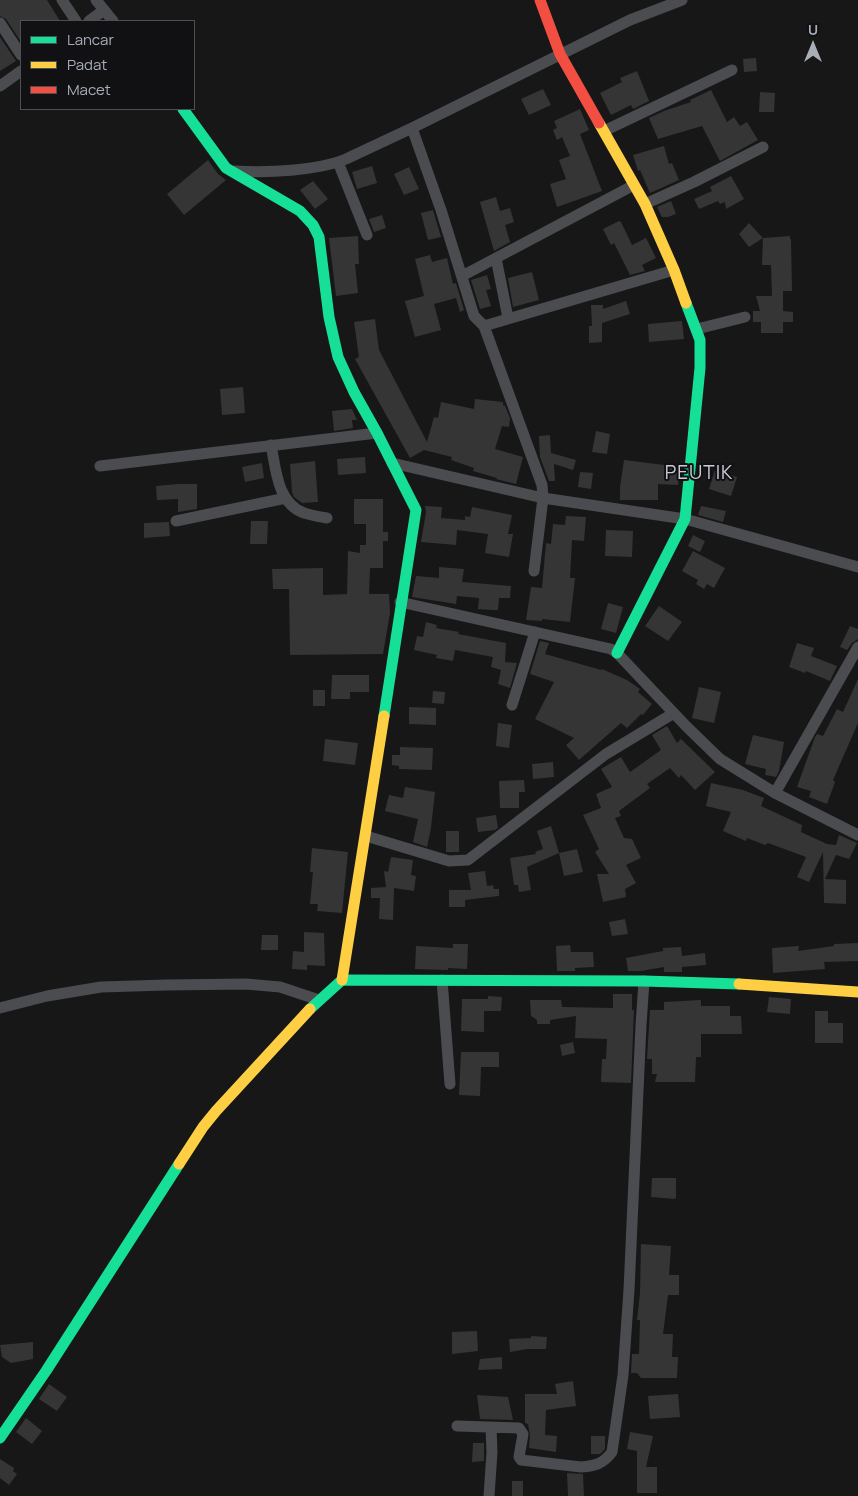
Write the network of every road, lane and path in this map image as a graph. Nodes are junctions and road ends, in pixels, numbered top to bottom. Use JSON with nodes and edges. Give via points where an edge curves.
{"nodes":[{"id":1,"x":62,"y":0,"type":"edge"},
{"id":2,"x":96,"y":0,"type":"edge"},
{"id":3,"x":540,"y":0,"type":"edge"},
{"id":4,"x":682,"y":0,"type":"edge"},
{"id":5,"x":104,"y":10,"type":"junction"},
{"id":6,"x":75,"y":20,"type":"edge"},
{"id":7,"x":90,"y":20,"type":"edge"},
{"id":8,"x":112,"y":20,"type":"edge"},
{"id":9,"x":1,"y":26,"type":"edge"},
{"id":10,"x":20,"y":54,"type":"edge"},
{"id":11,"x":560,"y":54,"type":"junction"},
{"id":12,"x":732,"y":70,"type":"dead end"},
{"id":13,"x":20,"y":72,"type":"edge"},
{"id":14,"x":0,"y":86,"type":"edge"},
{"id":15,"x":184,"y":110,"type":"edge"},
{"id":16,"x":412,"y":128,"type":"junction"},
{"id":17,"x":604,"y":131,"type":"junction"},
{"id":18,"x":763,"y":147,"type":"dead end"},
{"id":19,"x":338,"y":162,"type":"junction"},
{"id":20,"x":230,"y":171,"type":"junction"},
{"id":21,"x":634,"y":185,"type":"junction"},
{"id":22,"x":645,"y":204,"type":"junction"},
{"id":23,"x":367,"y":236,"type":"dead end"},
{"id":24,"x":496,"y":258,"type":"junction"},
{"id":25,"x":674,"y":270,"type":"junction"},
{"id":26,"x":462,"y":276,"type":"junction"},
{"id":27,"x":746,"y":317,"type":"dead end"},
{"id":28,"x":508,"y":318,"type":"junction"},
{"id":29,"x":484,"y":326,"type":"junction"},
{"id":30,"x":697,"y":329,"type":"junction"},
{"id":31,"x":377,"y":433,"type":"junction"},
{"id":32,"x":271,"y":445,"type":"junction"},
{"id":33,"x":392,"y":462,"type":"junction"},
{"id":34,"x":100,"y":466,"type":"dead end"},
{"id":35,"x":286,"y":498,"type":"junction"},
{"id":36,"x":542,"y":498,"type":"junction"},
{"id":37,"x":327,"y":518,"type":"dead end"},
{"id":38,"x":685,"y":519,"type":"junction"},
{"id":39,"x":176,"y":521,"type":"dead end"},
{"id":40,"x":858,"y":567,"type":"edge"},
{"id":41,"x":534,"y":571,"type":"dead end"},
{"id":42,"x":400,"y":602,"type":"junction"},
{"id":43,"x":535,"y":632,"type":"junction"},
{"id":44,"x":858,"y":647,"type":"edge"},
{"id":45,"x":617,"y":653,"type":"junction"},
{"id":46,"x":512,"y":705,"type":"dead end"},
{"id":47,"x":674,"y":713,"type":"junction"},
{"id":48,"x":775,"y":793,"type":"junction"},
{"id":49,"x":858,"y":835,"type":"edge"},
{"id":50,"x":366,"y":836,"type":"junction"},
{"id":51,"x":342,"y":980,"type":"junction"},
{"id":52,"x":442,"y":980,"type":"junction"},
{"id":53,"x":644,"y":981,"type":"junction"},
{"id":54,"x":858,"y":992,"type":"edge"},
{"id":55,"x":319,"y":1000,"type":"junction"},
{"id":56,"x":0,"y":1008,"type":"edge"},
{"id":57,"x":450,"y":1084,"type":"dead end"},
{"id":58,"x":458,"y":1426,"type":"dead end"},
{"id":59,"x":491,"y":1428,"type":"junction"},
{"id":60,"x":0,"y":1438,"type":"edge"},
{"id":61,"x":489,"y":1496,"type":"edge"}],
"edges":[{"from":1,"to":6,"type":"street"},
{"from":2,"to":5,"type":"street"},
{"from":3,"to":11,"type":"street"},
{"from":4,"to":11,"type":"street","via":[[640,15]]},
{"from":5,"to":7,"type":"street"},
{"from":5,"to":8,"type":"street"},
{"from":9,"to":10,"type":"street"},
{"from":11,"to":16,"type":"street"},
{"from":11,"to":17,"type":"street"},
{"from":12,"to":17,"type":"street"},
{"from":13,"to":14,"type":"street"},
{"from":15,"to":20,"type":"street"},
{"from":16,"to":19,"type":"street"},
{"from":16,"to":26,"type":"street"},
{"from":17,"to":21,"type":"street"},
{"from":18,"to":22,"type":"street"},
{"from":19,"to":20,"type":"street","via":[[259,172]]},
{"from":19,"to":23,"type":"street"},
{"from":20,"to":31,"type":"street","via":[[293,206],[308,218],[316,230],[328,317],[338,357]]},
{"from":21,"to":22,"type":"street"},
{"from":21,"to":24,"type":"street"},
{"from":22,"to":25,"type":"street"},
{"from":24,"to":26,"type":"street"},
{"from":24,"to":28,"type":"street"},
{"from":25,"to":28,"type":"street"},
{"from":25,"to":30,"type":"street"},
{"from":26,"to":29,"type":"street","via":[[474,316]]},
{"from":27,"to":30,"type":"street"},
{"from":28,"to":29,"type":"street"},
{"from":29,"to":36,"type":"street","via":[[542,485]]},
{"from":30,"to":38,"type":"street","via":[[701,356]]},
{"from":31,"to":32,"type":"street"},
{"from":31,"to":33,"type":"street"},
{"from":32,"to":34,"type":"street"},
{"from":32,"to":35,"type":"street","via":[[280,487]]},
{"from":33,"to":36,"type":"street"},
{"from":33,"to":42,"type":"street","via":[[416,510]]},
{"from":35,"to":37,"type":"street","via":[[303,513]]},
{"from":35,"to":39,"type":"street"},
{"from":36,"to":38,"type":"street"},
{"from":36,"to":41,"type":"street"},
{"from":38,"to":40,"type":"street"},
{"from":38,"to":45,"type":"street"},
{"from":42,"to":43,"type":"street"},
{"from":42,"to":50,"type":"street"},
{"from":43,"to":45,"type":"street","via":[[605,647]]},
{"from":43,"to":46,"type":"street"},
{"from":44,"to":48,"type":"street"},
{"from":45,"to":47,"type":"street"},
{"from":47,"to":48,"type":"street","via":[[720,758]]},
{"from":47,"to":50,"type":"street","via":[[606,754],[468,860],[449,861]]},
{"from":48,"to":49,"type":"street"},
{"from":50,"to":51,"type":"street"},
{"from":51,"to":52,"type":"street"},
{"from":51,"to":55,"type":"street"},
{"from":52,"to":53,"type":"street"},
{"from":52,"to":57,"type":"street"},
{"from":53,"to":54,"type":"street"},
{"from":53,"to":59,"type":"street","via":[[625,1347],[612,1452],[598,1464],[581,1467],[520,1460],[521,1430]]},
{"from":55,"to":56,"type":"street","via":[[280,987],[166,985],[101,987]]},
{"from":55,"to":60,"type":"street","via":[[203,1127]]},
{"from":58,"to":59,"type":"street"},
{"from":59,"to":61,"type":"street"}]}
